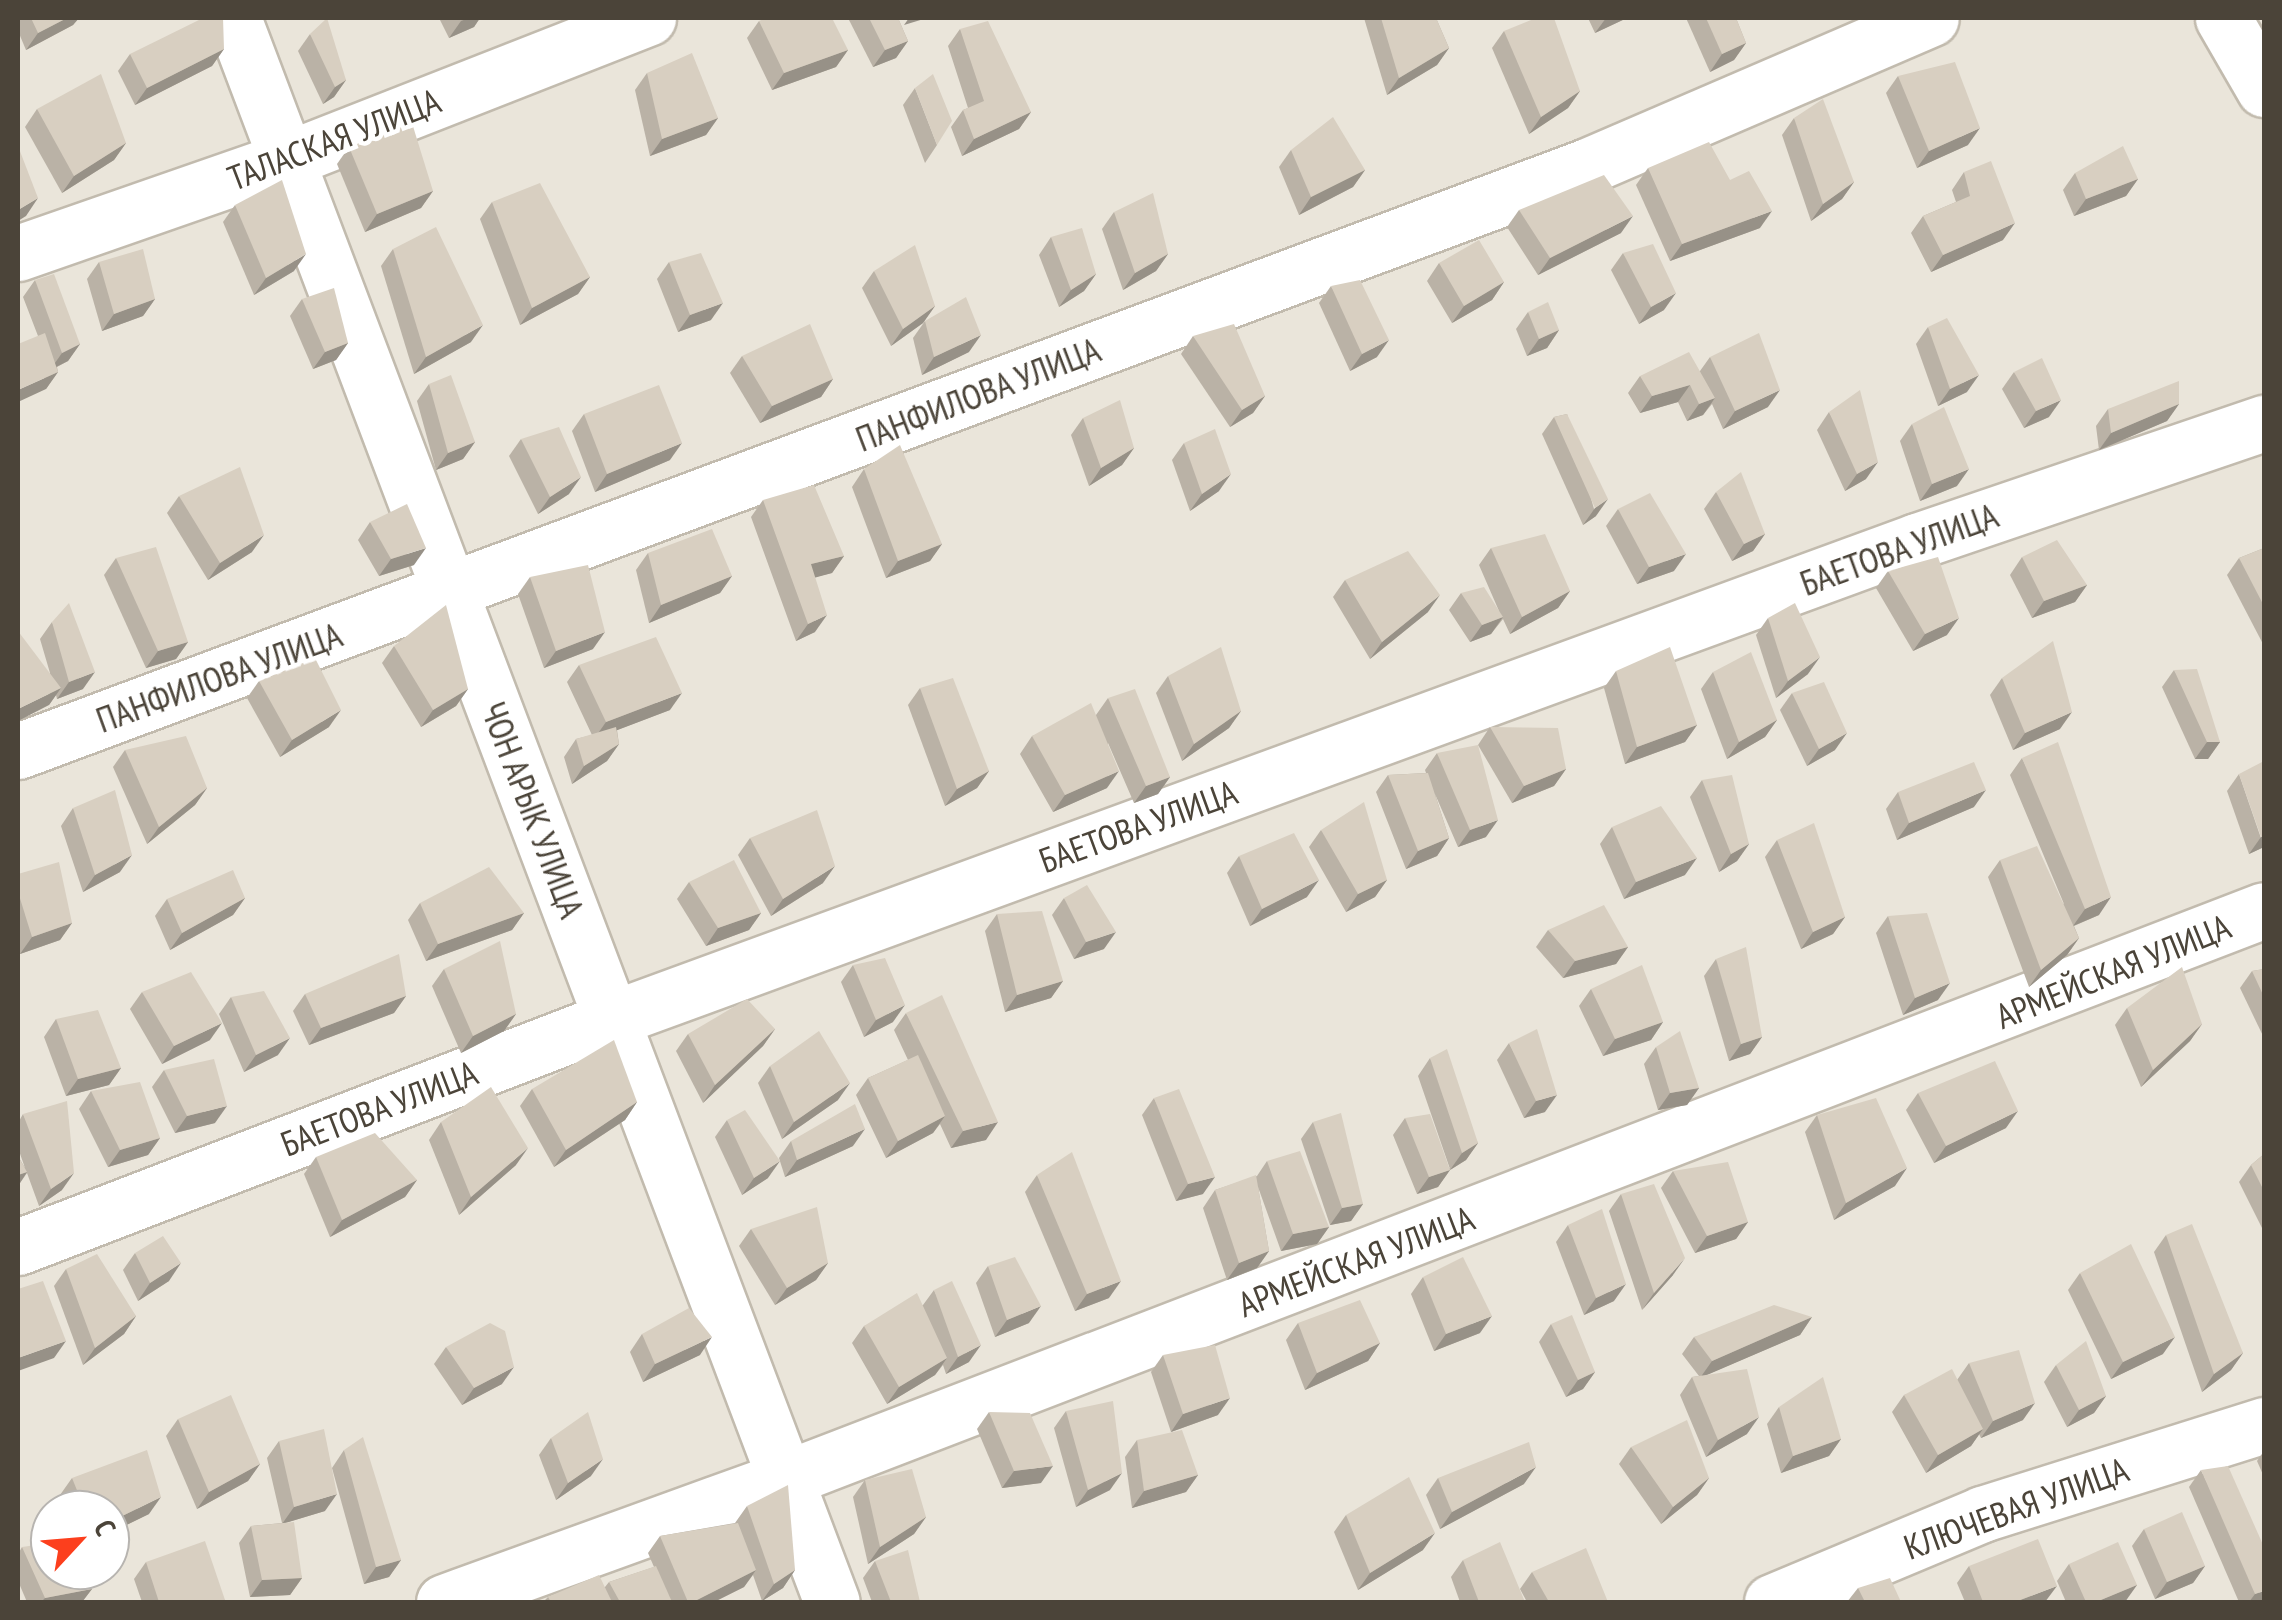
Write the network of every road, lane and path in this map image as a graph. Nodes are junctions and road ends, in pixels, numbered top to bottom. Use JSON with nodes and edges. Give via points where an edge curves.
{"nodes":[{"id":1,"x":233,"y":18,"type":"edge"},
{"id":2,"x":648,"y":18,"type":"edge"},
{"id":3,"x":1931,"y":18,"type":"edge"},
{"id":4,"x":2223,"y":18,"type":"edge"},
{"id":5,"x":2264,"y":89,"type":"edge"},
{"id":6,"x":285,"y":160,"type":"junction"},
{"id":7,"x":18,"y":253,"type":"edge"},
{"id":8,"x":2264,"y":423,"type":"edge"},
{"id":9,"x":447,"y":593,"type":"junction"},
{"id":10,"x":18,"y":751,"type":"edge"},
{"id":11,"x":2264,"y":910,"type":"edge"},
{"id":12,"x":614,"y":1018,"type":"junction"},
{"id":13,"x":18,"y":1246,"type":"edge"},
{"id":14,"x":2264,"y":1425,"type":"edge"},
{"id":15,"x":787,"y":1478,"type":"junction"},
{"id":16,"x":444,"y":1602,"type":"edge"},
{"id":17,"x":832,"y":1602,"type":"edge"},
{"id":18,"x":1772,"y":1602,"type":"edge"}],
"edges":[{"from":1,"to":6,"type":"street","name":"ЧОН АРЫК УЛИЦА"},
{"from":2,"to":6,"type":"street","name":"ТАЛАСКАЯ УЛИЦА"},
{"from":3,"to":9,"type":"street","name":"ПАНФИЛОВА УЛИЦА","via":[[1590,165]]},
{"from":4,"to":5,"type":"street"},
{"from":6,"to":7,"type":"street","name":"ТАЛАСКАЯ УЛИЦА"},
{"from":6,"to":9,"type":"street","name":"ЧОН АРЫК УЛИЦА"},
{"from":8,"to":12,"type":"street","name":"БАЕТОВА УЛИЦА","via":[[1898,548]]},
{"from":9,"to":10,"type":"street","name":"ПАНФИЛОВА УЛИЦА"},
{"from":9,"to":12,"type":"street","name":"ЧОН АРЫК УЛИЦА"},
{"from":11,"to":15,"type":"street","name":"АРМЕЙСКАЯ УЛИЦА"},
{"from":12,"to":13,"type":"street","name":"БАЕТОВА УЛИЦА"},
{"from":12,"to":15,"type":"street","name":"ЧОН АРЫК УЛИЦА"},
{"from":14,"to":18,"type":"street","name":"КЛЮЧЕВАЯ УЛИЦА","via":[[1982,1514]]},
{"from":15,"to":16,"type":"street","name":"АРМЕЙСКАЯ УЛИЦА"},
{"from":15,"to":17,"type":"street","name":"ЧОН АРЫК УЛИЦА"}]}
